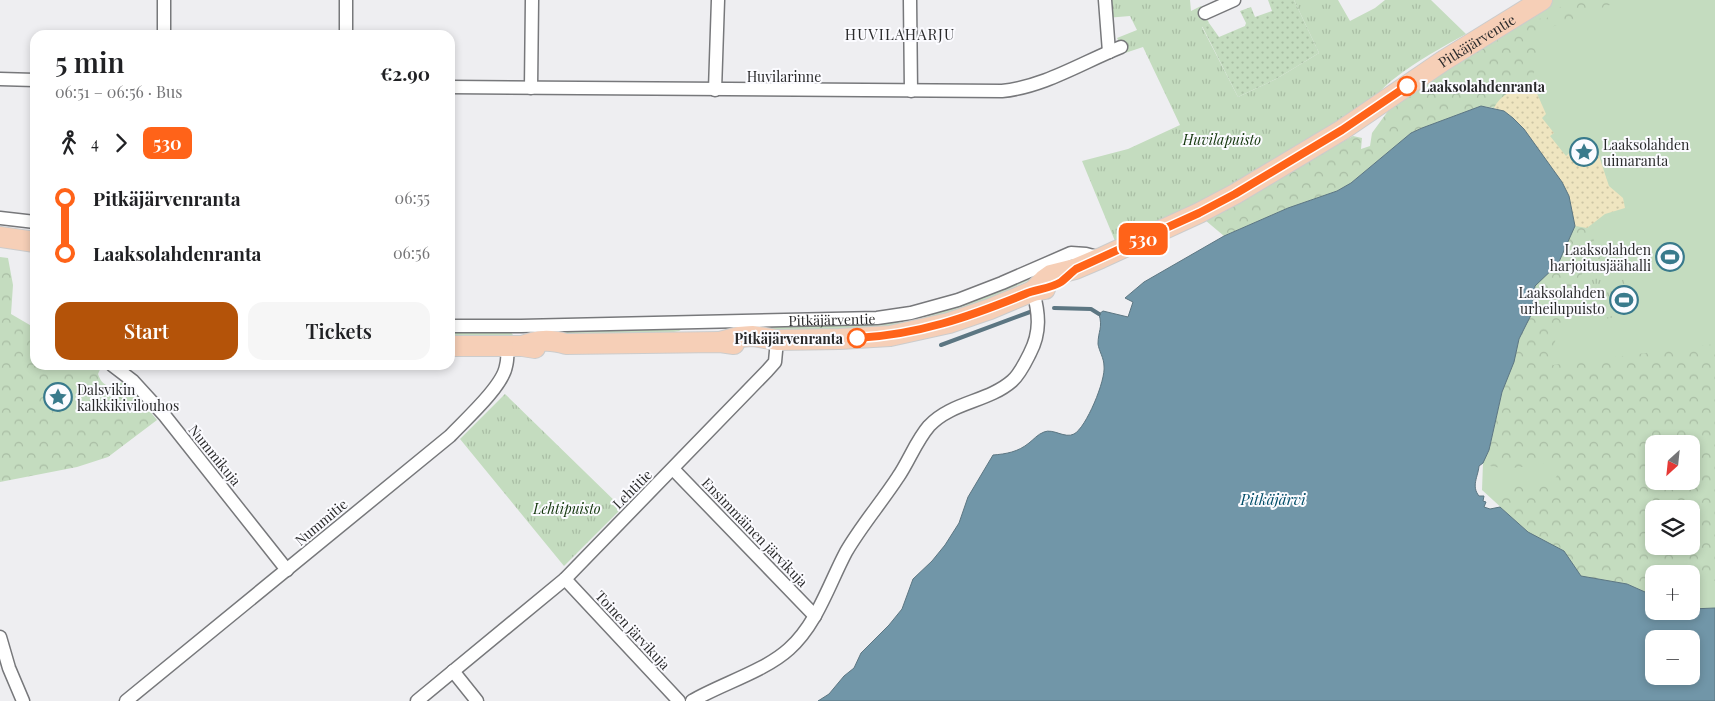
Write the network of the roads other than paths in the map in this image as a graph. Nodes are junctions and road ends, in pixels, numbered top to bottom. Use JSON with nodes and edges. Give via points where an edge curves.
{"nodes":[{"id":1,"x":164,"y":0,"type":"edge"},
{"id":2,"x":346,"y":0,"type":"edge"},
{"id":3,"x":532,"y":0,"type":"edge"},
{"id":4,"x":718,"y":0,"type":"edge"},
{"id":5,"x":910,"y":0,"type":"edge"},
{"id":6,"x":1105,"y":0,"type":"edge"},
{"id":7,"x":1234,"y":0,"type":"edge"},
{"id":8,"x":1542,"y":0,"type":"edge"},
{"id":9,"x":1205,"y":13,"type":"dead end"},
{"id":10,"x":164,"y":30,"type":"edge"},
{"id":11,"x":346,"y":30,"type":"edge"},
{"id":12,"x":0,"y":79,"type":"edge"},
{"id":13,"x":30,"y":80,"type":"edge"},
{"id":14,"x":455,"y":87,"type":"edge"},
{"id":15,"x":531,"y":88,"type":"junction"},
{"id":16,"x":715,"y":90,"type":"junction"},
{"id":17,"x":911,"y":92,"type":"junction"},
{"id":18,"x":0,"y":218,"type":"edge"},
{"id":19,"x":30,"y":221,"type":"edge"},
{"id":20,"x":0,"y":237,"type":"edge"},
{"id":21,"x":30,"y":241,"type":"edge"},
{"id":22,"x":1101,"y":258,"type":"junction"},
{"id":23,"x":1033,"y":291,"type":"junction"},
{"id":24,"x":455,"y":327,"type":"edge"},
{"id":25,"x":517,"y":339,"type":"junction"},
{"id":26,"x":777,"y":340,"type":"junction"},
{"id":27,"x":455,"y":345,"type":"edge"},
{"id":28,"x":119,"y":370,"type":"edge"},
{"id":29,"x":673,"y":469,"type":"junction"},
{"id":30,"x":287,"y":570,"type":"junction"},
{"id":31,"x":565,"y":579,"type":"junction"},
{"id":32,"x":815,"y":616,"type":"junction"},
{"id":33,"x":0,"y":637,"type":"edge"},
{"id":34,"x":453,"y":671,"type":"junction"},
{"id":35,"x":23,"y":701,"type":"edge"},
{"id":36,"x":126,"y":701,"type":"edge"},
{"id":37,"x":416,"y":701,"type":"edge"},
{"id":38,"x":476,"y":701,"type":"edge"},
{"id":39,"x":679,"y":701,"type":"edge"},
{"id":40,"x":692,"y":701,"type":"edge"}],
"edges":[{"from":1,"to":10,"type":"street"},
{"from":2,"to":11,"type":"street"},
{"from":3,"to":15,"type":"street"},
{"from":4,"to":16,"type":"street"},
{"from":5,"to":17,"type":"street"},
{"from":6,"to":17,"type":"street","name":"Huvilarinne","via":[[1115,49],[1016,90]]},
{"from":7,"to":9,"type":"street"},
{"from":8,"to":22,"type":"main road","name":"Pitkäjärventie","via":[[1443,61],[1342,130],[1235,194]]},
{"from":12,"to":13,"type":"street"},
{"from":14,"to":15,"type":"street","name":"Huvilarinne"},
{"from":15,"to":16,"type":"street","name":"Huvilarinne"},
{"from":16,"to":17,"type":"street","name":"Huvilarinne"},
{"from":18,"to":19,"type":"street"},
{"from":20,"to":21,"type":"main road"},
{"from":22,"to":23,"type":"main road","name":"Pitkäjärventie","via":[[1076,269],[1061,282]]},
{"from":22,"to":25,"type":"street","name":"Pitkäjärventie","via":[[1071,253],[958,300],[877,318]]},
{"from":23,"to":26,"type":"main road","name":"Pitkäjärventie","via":[[949,323],[911,332],[873,338]]},
{"from":23,"to":32,"type":"street","via":[[1038,307],[1038,329],[1024,365],[1004,387],[949,411],[928,428],[847,550]]},
{"from":24,"to":25,"type":"street","name":"Pitkäjärventie"},
{"from":25,"to":26,"type":"main road","name":"Pitkäjärventie","via":[[539,349],[566,344],[720,342],[753,336]]},
{"from":25,"to":27,"type":"main road","name":"Pitkäjärventie"},
{"from":25,"to":30,"type":"street","name":"Nummitie","via":[[504,374],[493,390],[450,436]]},
{"from":26,"to":29,"type":"street","name":"Lehtitie","via":[[774,362],[767,371]]},
{"from":28,"to":30,"type":"street","name":"Nummikuja","via":[[134,381],[165,416]]},
{"from":29,"to":31,"type":"street","name":"Lehtitie"},
{"from":29,"to":32,"type":"street","name":"Ensimmäinen järvikuja"},
{"from":30,"to":36,"type":"street","name":"Nummitie"},
{"from":31,"to":34,"type":"street","name":"Lehtitie"},
{"from":31,"to":39,"type":"street","name":"Toinen järvikuja"},
{"from":32,"to":40,"type":"street","via":[[788,650]]},
{"from":33,"to":35,"type":"street"},
{"from":34,"to":37,"type":"street","name":"Lehtitie"},
{"from":34,"to":38,"type":"street"}]}
